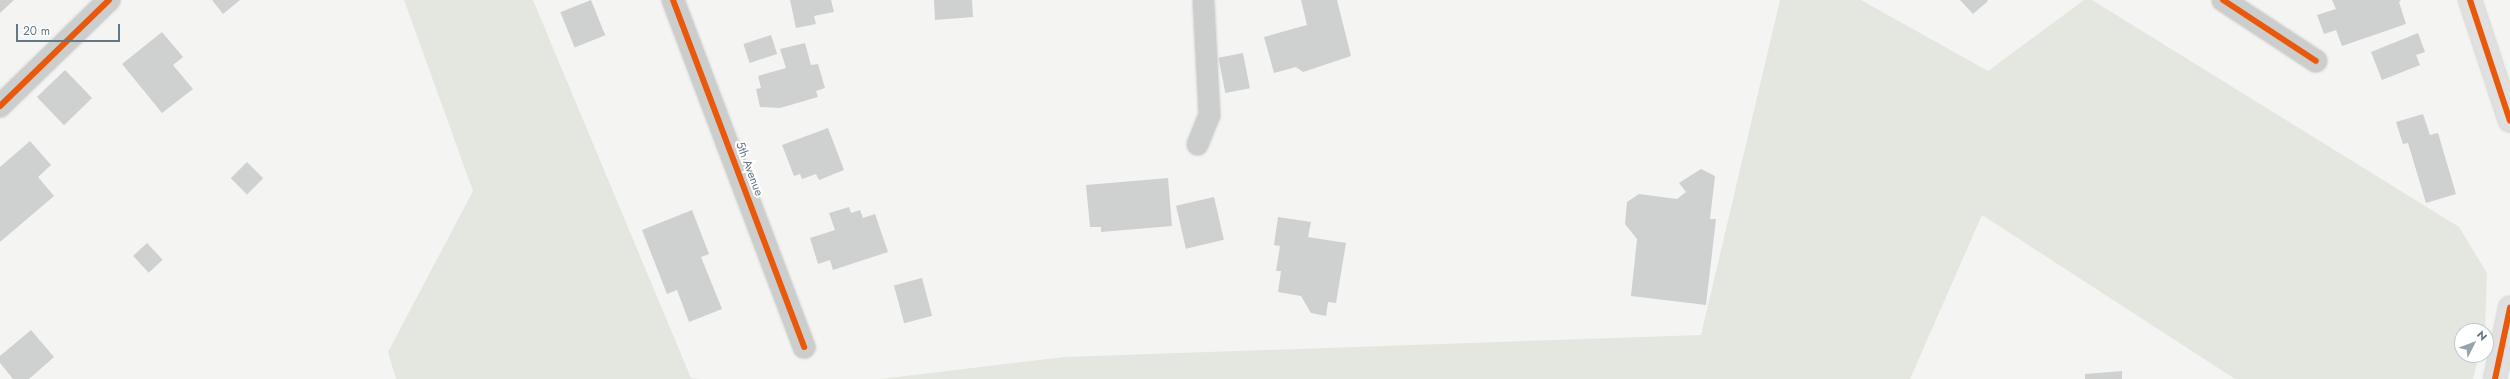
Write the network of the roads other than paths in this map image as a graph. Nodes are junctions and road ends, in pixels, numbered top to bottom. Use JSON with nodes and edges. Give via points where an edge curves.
{"nodes":[{"id":1,"x":109,"y":0,"type":"edge"},
{"id":2,"x":673,"y":0,"type":"edge"},
{"id":3,"x":1203,"y":0,"type":"edge"},
{"id":4,"x":2223,"y":0,"type":"edge"},
{"id":5,"x":2470,"y":0,"type":"edge"},
{"id":6,"x":2316,"y":61,"type":"dead end"},
{"id":7,"x":0,"y":106,"type":"edge"},
{"id":8,"x":2510,"y":121,"type":"edge"},
{"id":9,"x":1198,"y":144,"type":"dead end"},
{"id":10,"x":2510,"y":308,"type":"edge"},
{"id":11,"x":804,"y":347,"type":"dead end"},
{"id":12,"x":2495,"y":379,"type":"edge"}],
"edges":[{"from":1,"to":7,"type":"street"},
{"from":2,"to":11,"type":"street","name":"5th Avenue"},
{"from":3,"to":9,"type":"lane","via":[[1209,115]]},
{"from":4,"to":6,"type":"street"},
{"from":5,"to":8,"type":"street"},
{"from":10,"to":12,"type":"street"}]}
